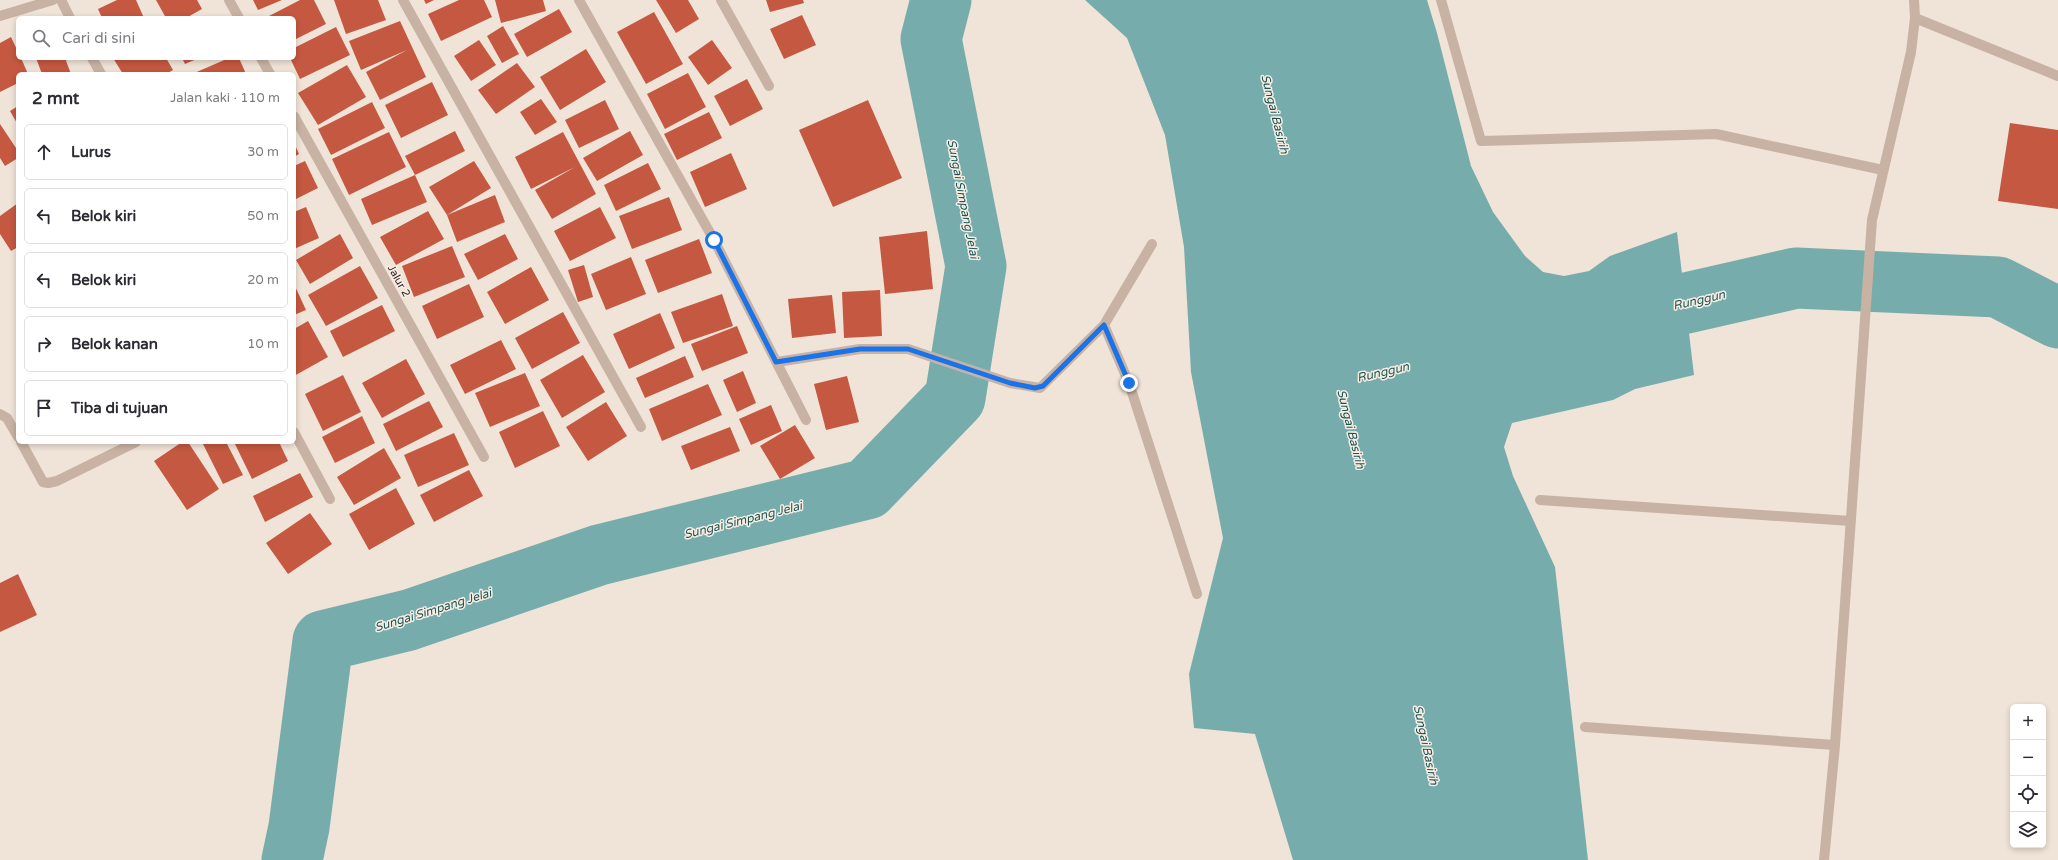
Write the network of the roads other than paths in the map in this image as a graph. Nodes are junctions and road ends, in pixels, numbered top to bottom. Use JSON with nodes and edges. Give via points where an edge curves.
{"nodes":[{"id":1,"x":53,"y":0,"type":"edge"},
{"id":2,"x":60,"y":0,"type":"edge"},
{"id":3,"x":229,"y":0,"type":"edge"},
{"id":4,"x":403,"y":0,"type":"edge"},
{"id":5,"x":579,"y":0,"type":"edge"},
{"id":6,"x":721,"y":0,"type":"edge"},
{"id":7,"x":1441,"y":0,"type":"edge"},
{"id":8,"x":1914,"y":0,"type":"edge"},
{"id":9,"x":0,"y":16,"type":"edge"},
{"id":10,"x":69,"y":16,"type":"edge"},
{"id":11,"x":238,"y":16,"type":"edge"},
{"id":12,"x":1915,"y":18,"type":"junction"},
{"id":13,"x":93,"y":60,"type":"edge"},
{"id":14,"x":262,"y":60,"type":"edge"},
{"id":15,"x":100,"y":72,"type":"edge"},
{"id":16,"x":269,"y":72,"type":"edge"},
{"id":17,"x":2058,"y":76,"type":"edge"},
{"id":18,"x":769,"y":86,"type":"dead end"},
{"id":19,"x":296,"y":120,"type":"edge"},
{"id":20,"x":1884,"y":170,"type":"junction"},
{"id":21,"x":1152,"y":244,"type":"dead end"},
{"id":22,"x":1104,"y":325,"type":"junction"},
{"id":23,"x":776,"y":362,"type":"junction"},
{"id":24,"x":0,"y":414,"type":"edge"},
{"id":25,"x":806,"y":420,"type":"dead end"},
{"id":26,"x":641,"y":426,"type":"dead end"},
{"id":27,"x":16,"y":433,"type":"edge"},
{"id":28,"x":296,"y":436,"type":"edge"},
{"id":29,"x":22,"y":444,"type":"edge"},
{"id":30,"x":132,"y":444,"type":"edge"},
{"id":31,"x":484,"y":457,"type":"dead end"},
{"id":32,"x":330,"y":499,"type":"dead end"},
{"id":33,"x":1540,"y":500,"type":"dead end"},
{"id":34,"x":1851,"y":521,"type":"junction"},
{"id":35,"x":1198,"y":594,"type":"dead end"},
{"id":36,"x":1585,"y":727,"type":"dead end"},
{"id":37,"x":1835,"y":745,"type":"junction"},
{"id":38,"x":1824,"y":860,"type":"edge"}],
"edges":[{"from":1,"to":9,"type":"street"},
{"from":2,"to":10,"type":"street"},
{"from":3,"to":11,"type":"street"},
{"from":4,"to":26,"type":"street"},
{"from":5,"to":23,"type":"street","via":[[714,240]]},
{"from":6,"to":18,"type":"street"},
{"from":7,"to":20,"type":"street","via":[[1481,141],[1716,134]]},
{"from":8,"to":12,"type":"street"},
{"from":12,"to":17,"type":"street"},
{"from":12,"to":20,"type":"street","via":[[1911,52]]},
{"from":13,"to":15,"type":"street"},
{"from":14,"to":16,"type":"street"},
{"from":19,"to":31,"type":"street","name":"Jalur 2"},
{"from":20,"to":34,"type":"street","via":[[1872,220]]},
{"from":21,"to":22,"type":"street"},
{"from":22,"to":23,"type":"street","via":[[1043,386],[1035,388],[1010,383],[908,349],[860,349]]},
{"from":22,"to":35,"type":"street","via":[[1129,383]]},
{"from":23,"to":25,"type":"street"},
{"from":24,"to":27,"type":"street","via":[[8,418]]},
{"from":28,"to":32,"type":"street"},
{"from":29,"to":30,"type":"street","via":[[42,482],[48,483]]},
{"from":33,"to":34,"type":"street"},
{"from":34,"to":37,"type":"street"},
{"from":36,"to":37,"type":"street"},
{"from":37,"to":38,"type":"street"}]}
